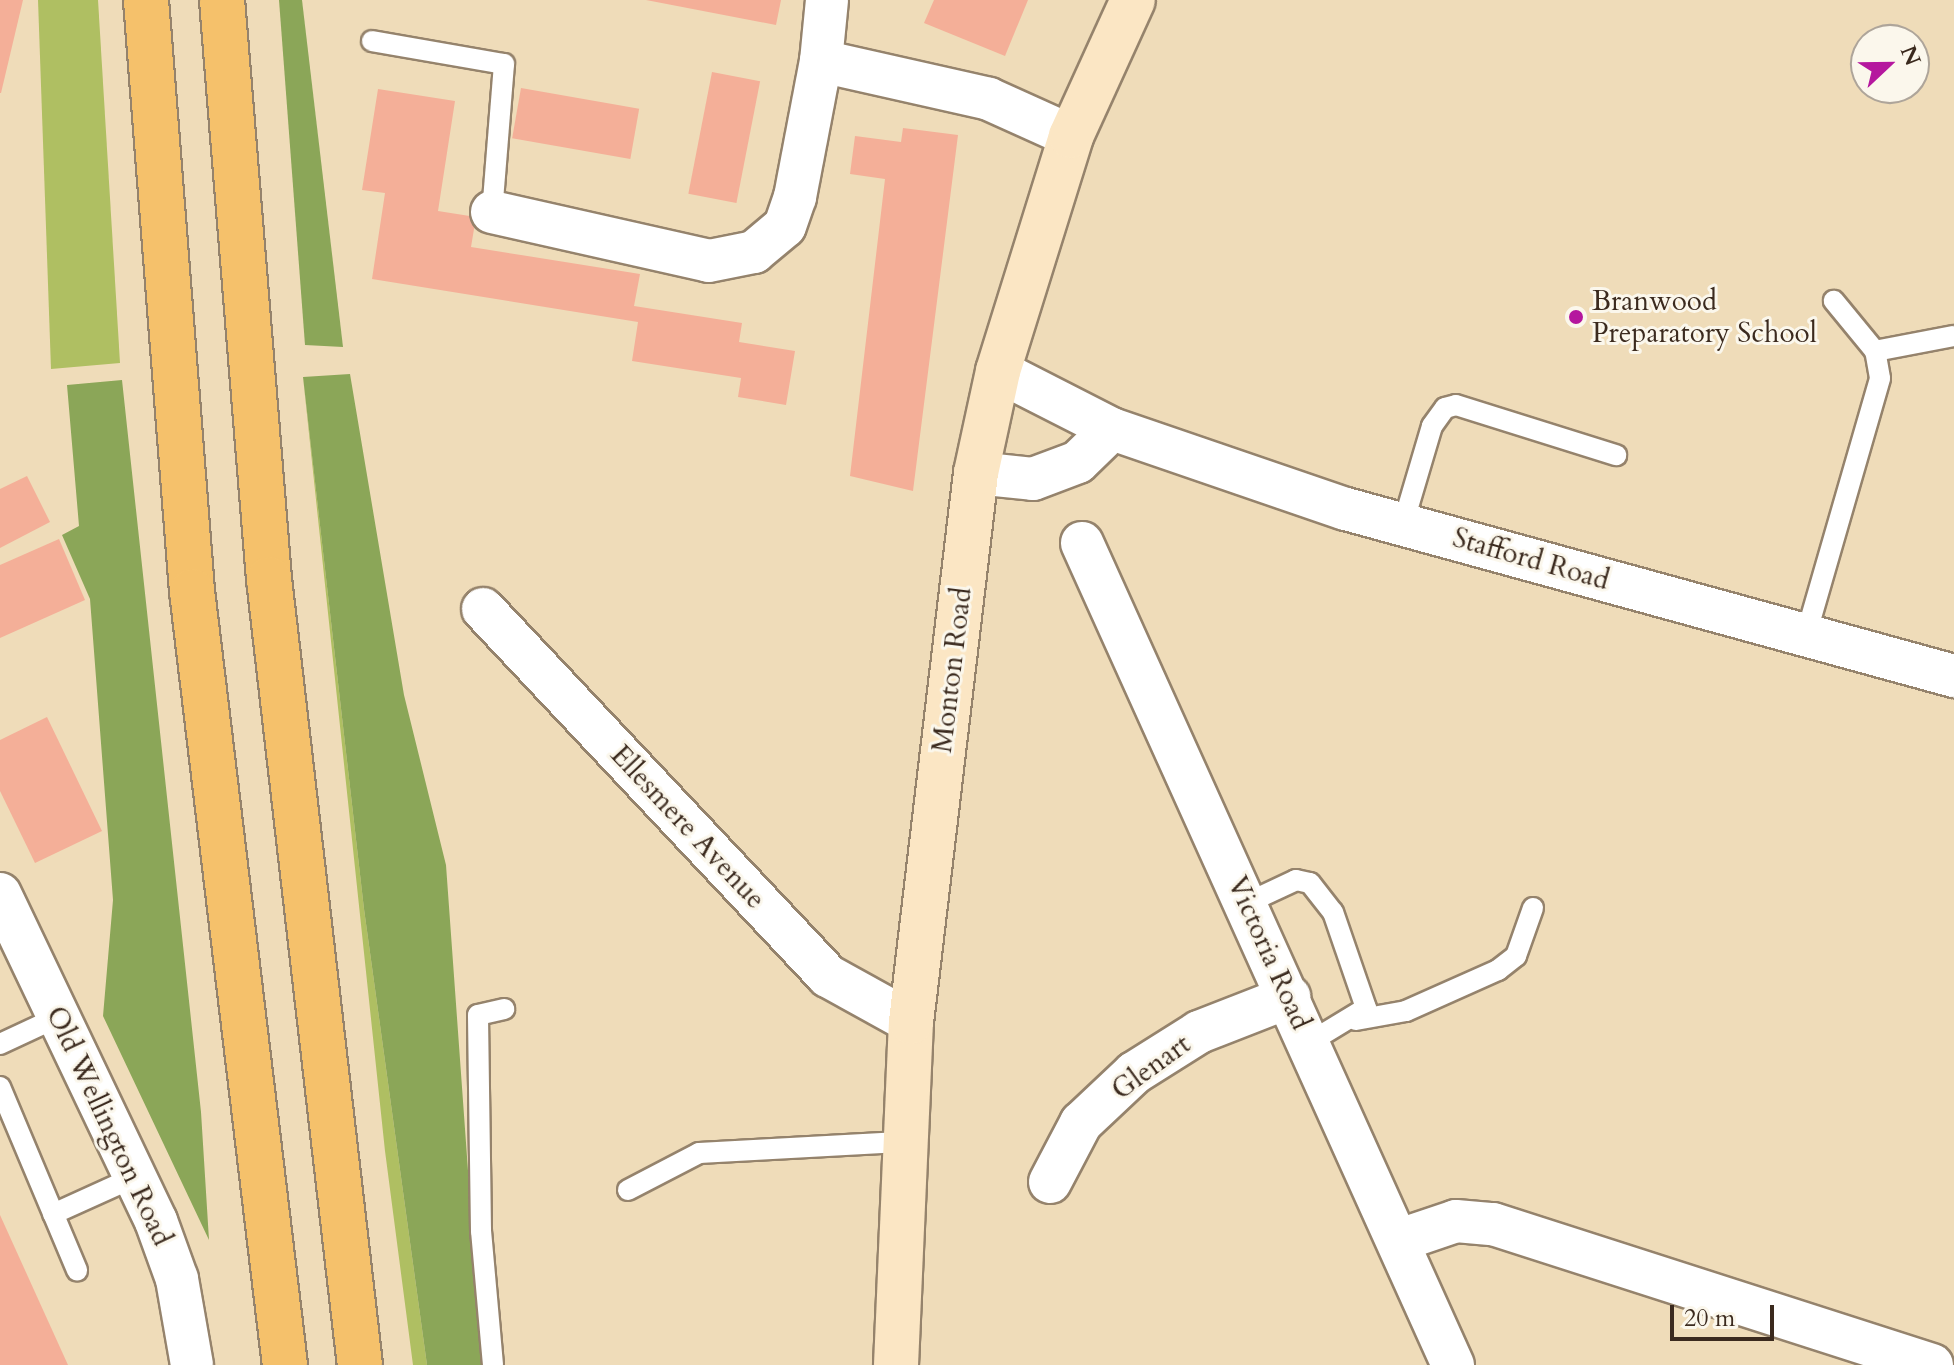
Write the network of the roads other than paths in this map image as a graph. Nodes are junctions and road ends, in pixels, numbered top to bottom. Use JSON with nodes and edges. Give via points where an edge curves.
{"nodes":[{"id":1,"x":146,"y":0,"type":"edge"},
{"id":2,"x":222,"y":0,"type":"edge"},
{"id":3,"x":827,"y":0,"type":"edge"},
{"id":4,"x":1133,"y":0,"type":"edge"},
{"id":5,"x":372,"y":41,"type":"dead end"},
{"id":6,"x":821,"y":61,"type":"junction"},
{"id":7,"x":1071,"y":136,"type":"junction"},
{"id":8,"x":492,"y":212,"type":"joint"},
{"id":9,"x":1834,"y":301,"type":"dead end"},
{"id":10,"x":1954,"y":336,"type":"edge"},
{"id":11,"x":1875,"y":351,"type":"junction"},
{"id":12,"x":998,"y":371,"type":"junction"},
{"id":13,"x":1112,"y":429,"type":"junction"},
{"id":14,"x":1616,"y":455,"type":"dead end"},
{"id":15,"x":976,"y":473,"type":"junction"},
{"id":16,"x":1403,"y":524,"type":"junction"},
{"id":17,"x":1082,"y":543,"type":"dead end"},
{"id":18,"x":483,"y":609,"type":"dead end"},
{"id":19,"x":1806,"y":635,"type":"junction"},
{"id":20,"x":1954,"y":676,"type":"edge"},
{"id":21,"x":0,"y":894,"type":"edge"},
{"id":22,"x":1247,"y":903,"type":"junction"},
{"id":23,"x":1533,"y":908,"type":"dead end"},
{"id":24,"x":1289,"y":997,"type":"junction"},
{"id":25,"x":504,"y":1009,"type":"dead end"},
{"id":26,"x":58,"y":1017,"type":"junction"},
{"id":27,"x":1356,"y":1020,"type":"junction"},
{"id":28,"x":911,"y":1022,"type":"junction"},
{"id":29,"x":1310,"y":1042,"type":"junction"},
{"id":30,"x":0,"y":1044,"type":"edge"},
{"id":31,"x":0,"y":1087,"type":"edge"},
{"id":32,"x":905,"y":1142,"type":"junction"},
{"id":33,"x":135,"y":1177,"type":"junction"},
{"id":34,"x":1050,"y":1182,"type":"dead end"},
{"id":35,"x":628,"y":1190,"type":"dead end"},
{"id":36,"x":53,"y":1214,"type":"junction"},
{"id":37,"x":1400,"y":1240,"type":"junction"},
{"id":38,"x":77,"y":1270,"type":"dead end"},
{"id":39,"x":192,"y":1365,"type":"edge"},
{"id":40,"x":285,"y":1365,"type":"edge"},
{"id":41,"x":360,"y":1365,"type":"edge"},
{"id":42,"x":493,"y":1365,"type":"edge"},
{"id":43,"x":896,"y":1365,"type":"edge"},
{"id":44,"x":1453,"y":1365,"type":"edge"},
{"id":45,"x":1932,"y":1365,"type":"edge"}],
"edges":[{"from":1,"to":40,"type":"highway","via":[[193,607]]},
{"from":2,"to":41,"type":"highway","via":[[269,579]]},
{"from":3,"to":6,"type":"street"},
{"from":4,"to":7,"type":"main road","name":"Monton Road"},
{"from":5,"to":8,"type":"lane","via":[[504,64]]},
{"from":6,"to":7,"type":"street","via":[[989,99]]},
{"from":6,"to":8,"type":"street","via":[[785,226],[754,252],[709,261]]},
{"from":7,"to":12,"type":"main road","name":"Monton Road"},
{"from":9,"to":11,"type":"lane"},
{"from":10,"to":11,"type":"lane"},
{"from":11,"to":19,"type":"lane","via":[[1880,378]]},
{"from":12,"to":13,"type":"street","name":"Stafford Road"},
{"from":12,"to":15,"type":"main road","name":"Monton Road"},
{"from":13,"to":15,"type":"street","via":[[1078,462],[1033,479]]},
{"from":13,"to":16,"type":"street","name":"Stafford Road"},
{"from":14,"to":16,"type":"lane","via":[[1456,405],[1445,408],[1432,426]]},
{"from":15,"to":28,"type":"main road","name":"Monton Road"},
{"from":16,"to":19,"type":"street","name":"Stafford Road"},
{"from":17,"to":22,"type":"street","name":"Victoria Road"},
{"from":18,"to":28,"type":"street","name":"Ellesmere Avenue","via":[[828,976]]},
{"from":19,"to":20,"type":"street","name":"Stafford Road"},
{"from":21,"to":26,"type":"street","name":"Old Wellington Road"},
{"from":22,"to":24,"type":"street","name":"Victoria Road"},
{"from":22,"to":27,"type":"lane","via":[[1296,880],[1323,895],[1365,988],[1366,1008]]},
{"from":23,"to":27,"type":"lane","via":[[1516,956],[1498,970],[1406,1011]]},
{"from":24,"to":29,"type":"street","name":"Victoria Road"},
{"from":24,"to":34,"type":"street","name":"Glenart","via":[[1199,1032],[1134,1073],[1081,1123]]},
{"from":25,"to":42,"type":"lane","via":[[478,1015],[481,1231]]},
{"from":26,"to":30,"type":"lane"},
{"from":26,"to":33,"type":"street","name":"Old Wellington Road"},
{"from":27,"to":29,"type":"lane"},
{"from":28,"to":32,"type":"main road","name":"Monton Road"},
{"from":29,"to":37,"type":"street","name":"Victoria Road"},
{"from":31,"to":36,"type":"lane"},
{"from":32,"to":35,"type":"lane","via":[[699,1153]]},
{"from":32,"to":43,"type":"main road","name":"Monton Road"},
{"from":33,"to":36,"type":"lane"},
{"from":33,"to":39,"type":"street","name":"Old Wellington Road","via":[[177,1279]]},
{"from":36,"to":38,"type":"lane"},
{"from":37,"to":44,"type":"street","name":"Victoria Road"},
{"from":37,"to":45,"type":"street","via":[[1456,1221],[1493,1224]]}]}
